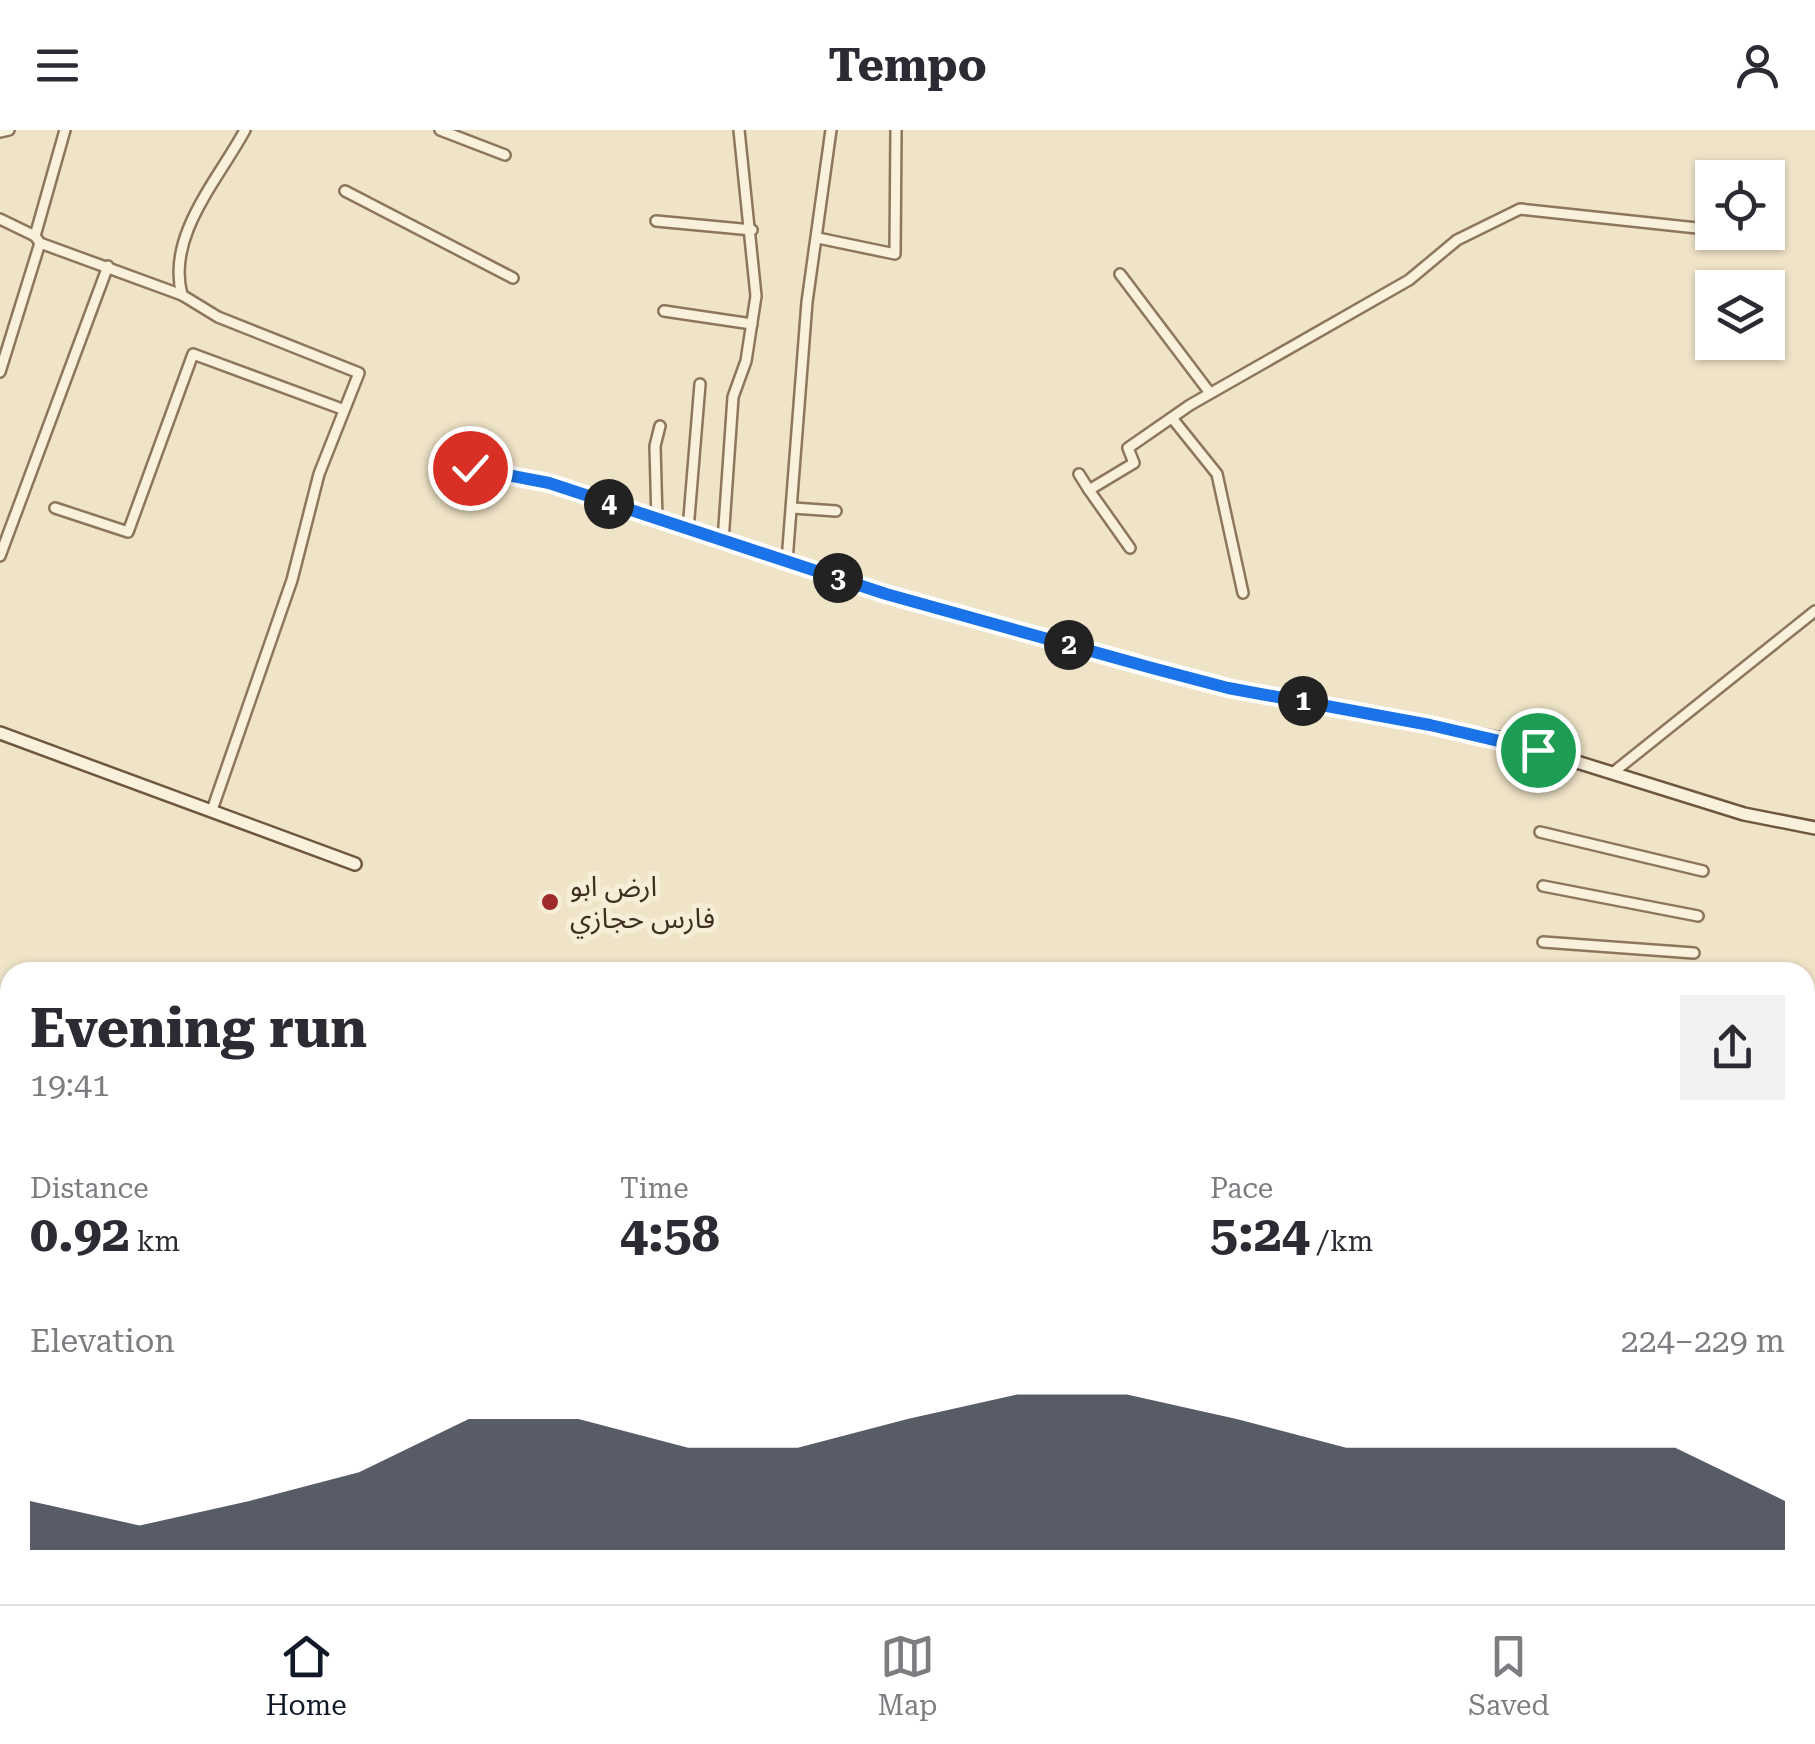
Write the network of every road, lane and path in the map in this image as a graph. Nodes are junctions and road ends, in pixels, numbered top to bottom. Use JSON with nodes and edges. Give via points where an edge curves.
{"nodes":[{"id":1,"x":8,"y":130,"type":"edge"},
{"id":2,"x":65,"y":130,"type":"edge"},
{"id":3,"x":246,"y":130,"type":"edge"},
{"id":4,"x":440,"y":130,"type":"edge"},
{"id":5,"x":739,"y":130,"type":"edge"},
{"id":6,"x":831,"y":130,"type":"edge"},
{"id":7,"x":896,"y":130,"type":"edge"},
{"id":8,"x":0,"y":132,"type":"edge"},
{"id":9,"x":505,"y":155,"type":"dead end"},
{"id":10,"x":345,"y":191,"type":"dead end"},
{"id":11,"x":0,"y":219,"type":"edge"},
{"id":12,"x":656,"y":220,"type":"dead end"},
{"id":13,"x":1695,"y":228,"type":"edge"},
{"id":14,"x":752,"y":230,"type":"junction"},
{"id":15,"x":818,"y":238,"type":"junction"},
{"id":16,"x":38,"y":240,"type":"junction"},
{"id":17,"x":108,"y":266,"type":"junction"},
{"id":18,"x":1120,"y":274,"type":"dead end"},
{"id":19,"x":513,"y":278,"type":"dead end"},
{"id":20,"x":182,"y":295,"type":"junction"},
{"id":21,"x":664,"y":311,"type":"dead end"},
{"id":22,"x":752,"y":324,"type":"junction"},
{"id":23,"x":0,"y":372,"type":"edge"},
{"id":24,"x":700,"y":384,"type":"dead end"},
{"id":25,"x":1210,"y":393,"type":"junction"},
{"id":26,"x":342,"y":409,"type":"junction"},
{"id":27,"x":1172,"y":418,"type":"junction"},
{"id":28,"x":660,"y":426,"type":"dead end"},
{"id":29,"x":470,"y":468,"type":"dead end"},
{"id":30,"x":1079,"y":474,"type":"dead end"},
{"id":31,"x":1089,"y":490,"type":"junction"},
{"id":32,"x":55,"y":508,"type":"dead end"},
{"id":33,"x":793,"y":508,"type":"junction"},
{"id":34,"x":836,"y":510,"type":"dead end"},
{"id":35,"x":657,"y":521,"type":"junction"},
{"id":36,"x":688,"y":530,"type":"junction"},
{"id":37,"x":723,"y":541,"type":"junction"},
{"id":38,"x":1130,"y":548,"type":"dead end"},
{"id":39,"x":0,"y":556,"type":"edge"},
{"id":40,"x":787,"y":561,"type":"junction"},
{"id":41,"x":1244,"y":592,"type":"dead end"},
{"id":42,"x":1815,"y":611,"type":"edge"},
{"id":43,"x":0,"y":733,"type":"edge"},
{"id":44,"x":1615,"y":770,"type":"junction"},
{"id":45,"x":212,"y":810,"type":"junction"},
{"id":46,"x":1815,"y":828,"type":"edge"},
{"id":47,"x":1540,"y":832,"type":"dead end"},
{"id":48,"x":355,"y":864,"type":"dead end"},
{"id":49,"x":1703,"y":870,"type":"dead end"},
{"id":50,"x":1543,"y":886,"type":"dead end"},
{"id":51,"x":1698,"y":916,"type":"dead end"},
{"id":52,"x":1543,"y":942,"type":"dead end"},
{"id":53,"x":1694,"y":953,"type":"dead end"}],
"edges":[{"from":1,"to":8,"type":"street"},
{"from":2,"to":16,"type":"street"},
{"from":3,"to":20,"type":"street","via":[[182,240],[176,272]]},
{"from":4,"to":9,"type":"street"},
{"from":5,"to":14,"type":"street"},
{"from":6,"to":15,"type":"street"},
{"from":7,"to":15,"type":"street","via":[[895,254]]},
{"from":10,"to":19,"type":"street"},
{"from":11,"to":16,"type":"street"},
{"from":12,"to":14,"type":"street"},
{"from":13,"to":25,"type":"street","via":[[1520,209],[1457,240],[1409,280]]},
{"from":14,"to":22,"type":"street"},
{"from":15,"to":33,"type":"street","via":[[807,302]]},
{"from":16,"to":17,"type":"street"},
{"from":16,"to":23,"type":"street"},
{"from":17,"to":20,"type":"street"},
{"from":17,"to":39,"type":"street"},
{"from":18,"to":25,"type":"street"},
{"from":20,"to":26,"type":"street","via":[[359,373]]},
{"from":21,"to":22,"type":"street"},
{"from":22,"to":37,"type":"street","via":[[733,397]]},
{"from":24,"to":36,"type":"street"},
{"from":25,"to":27,"type":"street"},
{"from":26,"to":32,"type":"street","via":[[193,354],[128,532]]},
{"from":26,"to":45,"type":"street","via":[[292,580]]},
{"from":27,"to":31,"type":"street","via":[[1128,448],[1134,463]]},
{"from":27,"to":41,"type":"street","via":[[1217,474]]},
{"from":28,"to":35,"type":"street"},
{"from":29,"to":35,"type":"street","via":[[549,483]]},
{"from":30,"to":31,"type":"street"},
{"from":31,"to":38,"type":"street"},
{"from":33,"to":34,"type":"street"},
{"from":33,"to":40,"type":"street"},
{"from":35,"to":36,"type":"street"},
{"from":36,"to":37,"type":"street"},
{"from":37,"to":40,"type":"street"},
{"from":40,"to":44,"type":"street","via":[[1228,688],[1503,739]]},
{"from":42,"to":44,"type":"street"},
{"from":43,"to":45,"type":"street"},
{"from":44,"to":46,"type":"street","via":[[1744,814]]},
{"from":45,"to":48,"type":"street"},
{"from":47,"to":49,"type":"street"},
{"from":50,"to":51,"type":"street"},
{"from":52,"to":53,"type":"street"}]}
